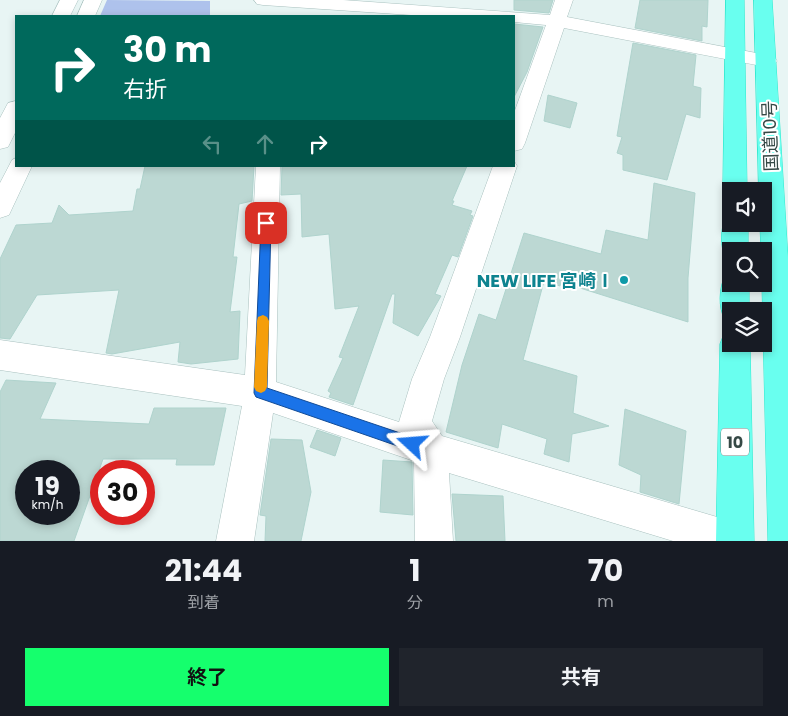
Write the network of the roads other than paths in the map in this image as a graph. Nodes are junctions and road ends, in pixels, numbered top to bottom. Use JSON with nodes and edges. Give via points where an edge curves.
{"nodes":[{"id":1,"x":69,"y":0,"type":"edge"},
{"id":2,"x":94,"y":0,"type":"edge"},
{"id":3,"x":263,"y":0,"type":"edge"},
{"id":4,"x":273,"y":0,"type":"edge"},
{"id":5,"x":564,"y":0,"type":"edge"},
{"id":6,"x":735,"y":0,"type":"edge"},
{"id":7,"x":763,"y":0,"type":"edge"},
{"id":8,"x":62,"y":15,"type":"edge"},
{"id":9,"x":86,"y":15,"type":"edge"},
{"id":10,"x":272,"y":15,"type":"edge"},
{"id":11,"x":489,"y":15,"type":"edge"},
{"id":12,"x":515,"y":17,"type":"edge"},
{"id":13,"x":556,"y":21,"type":"junction"},
{"id":14,"x":734,"y":55,"type":"junction"},
{"id":15,"x":767,"y":61,"type":"junction"},
{"id":16,"x":15,"y":110,"type":"edge"},
{"id":17,"x":515,"y":140,"type":"edge"},
{"id":18,"x":0,"y":142,"type":"edge"},
{"id":19,"x":20,"y":167,"type":"edge"},
{"id":20,"x":268,"y":167,"type":"edge"},
{"id":21,"x":506,"y":167,"type":"edge"},
{"id":22,"x":735,"y":182,"type":"edge"},
{"id":23,"x":0,"y":208,"type":"edge"},
{"id":24,"x":735,"y":352,"type":"edge"},
{"id":25,"x":0,"y":355,"type":"edge"},
{"id":26,"x":260,"y":393,"type":"junction"},
{"id":27,"x":430,"y":450,"type":"junction"},
{"id":28,"x":235,"y":541,"type":"edge"},
{"id":29,"x":434,"y":541,"type":"edge"},
{"id":30,"x":734,"y":541,"type":"edge"},
{"id":31,"x":787,"y":541,"type":"edge"}],
"edges":[{"from":1,"to":8,"type":"street"},
{"from":2,"to":9,"type":"street"},
{"from":3,"to":4,"type":"street"},
{"from":4,"to":10,"type":"street"},
{"from":4,"to":11,"type":"street"},
{"from":5,"to":13,"type":"street"},
{"from":6,"to":14,"type":"highway","name":"国道10号"},
{"from":7,"to":15,"type":"highway","name":"国道10号"},
{"from":12,"to":13,"type":"street"},
{"from":13,"to":14,"type":"street"},
{"from":13,"to":17,"type":"street"},
{"from":14,"to":15,"type":"street"},
{"from":14,"to":22,"type":"highway","name":"国道10号"},
{"from":15,"to":31,"type":"highway","name":"国道10号"},
{"from":16,"to":18,"type":"street"},
{"from":19,"to":23,"type":"street"},
{"from":20,"to":26,"type":"street"},
{"from":21,"to":27,"type":"street","via":[[428,379],[415,424]]},
{"from":24,"to":30,"type":"highway","number":"10"},
{"from":25,"to":26,"type":"street"},
{"from":26,"to":27,"type":"street"},
{"from":26,"to":28,"type":"street"},
{"from":27,"to":29,"type":"street"},
{"from":27,"to":30,"type":"street"}]}
